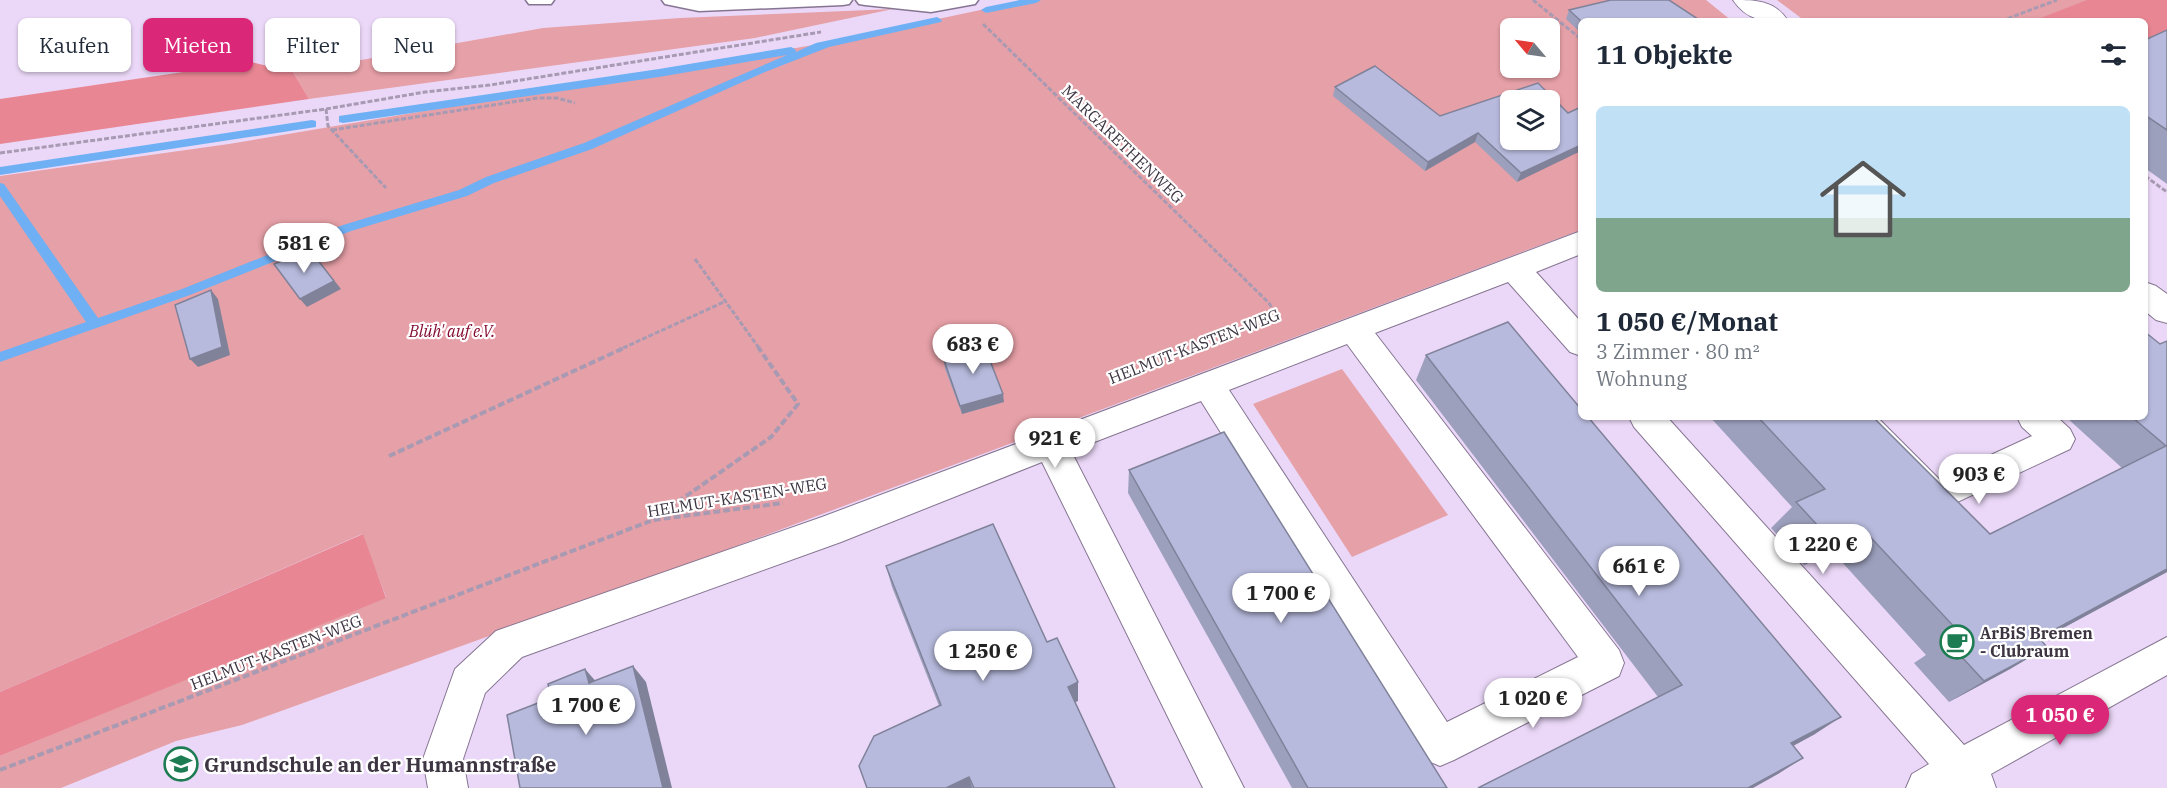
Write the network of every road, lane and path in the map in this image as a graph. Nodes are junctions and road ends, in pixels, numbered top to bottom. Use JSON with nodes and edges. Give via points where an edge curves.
{"nodes":[{"id":1,"x":535,"y":0,"type":"edge"},
{"id":2,"x":545,"y":0,"type":"edge"},
{"id":3,"x":671,"y":0,"type":"edge"},
{"id":4,"x":843,"y":0,"type":"edge"},
{"id":5,"x":865,"y":0,"type":"edge"},
{"id":6,"x":1533,"y":0,"type":"edge"},
{"id":7,"x":1746,"y":0,"type":"edge"},
{"id":8,"x":2057,"y":0,"type":"edge"},
{"id":9,"x":965,"y":1,"type":"edge"},
{"id":10,"x":1771,"y":18,"type":"edge"},
{"id":11,"x":2009,"y":18,"type":"edge"},
{"id":12,"x":823,"y":32,"type":"dead end"},
{"id":13,"x":1578,"y":37,"type":"edge"},
{"id":14,"x":575,"y":103,"type":"dead end"},
{"id":15,"x":326,"y":109,"type":"junction"},
{"id":16,"x":332,"y":130,"type":"junction"},
{"id":17,"x":0,"y":153,"type":"edge"},
{"id":18,"x":2148,"y":178,"type":"edge"},
{"id":19,"x":386,"y":188,"type":"dead end"},
{"id":20,"x":2167,"y":192,"type":"edge"},
{"id":21,"x":1578,"y":243,"type":"edge"},
{"id":22,"x":695,"y":259,"type":"dead end"},
{"id":23,"x":1514,"y":267,"type":"junction"},
{"id":24,"x":2148,"y":296,"type":"edge"},
{"id":25,"x":724,"y":302,"type":"junction"},
{"id":26,"x":2167,"y":311,"type":"edge"},
{"id":27,"x":1282,"y":325,"type":"dead end"},
{"id":28,"x":1354,"y":328,"type":"junction"},
{"id":29,"x":1578,"y":340,"type":"edge"},
{"id":30,"x":1208,"y":384,"type":"junction"},
{"id":31,"x":1649,"y":420,"type":"edge"},
{"id":32,"x":1858,"y":420,"type":"edge"},
{"id":33,"x":2037,"y":420,"type":"edge"},
{"id":34,"x":1050,"y":444,"type":"junction"},
{"id":35,"x":389,"y":456,"type":"dead end"},
{"id":36,"x":792,"y":501,"type":"dead end"},
{"id":37,"x":653,"y":520,"type":"junction"},
{"id":38,"x":2167,"y":655,"type":"edge"},
{"id":39,"x":0,"y":770,"type":"edge"},
{"id":40,"x":1953,"y":782,"type":"edge"},
{"id":41,"x":448,"y":788,"type":"edge"},
{"id":42,"x":1224,"y":788,"type":"edge"}],
"edges":[{"from":1,"to":2,"type":"lane"},
{"from":3,"to":4,"type":"lane","via":[[699,6]]},
{"from":5,"to":9,"type":"lane","via":[[931,7]]},
{"from":6,"to":13,"type":"path"},
{"from":7,"to":10,"type":"street"},
{"from":8,"to":11,"type":"path"},
{"from":9,"to":27,"type":"path","name":"MARGARETHENWEG","via":[[1269,303]]},
{"from":12,"to":15,"type":"path"},
{"from":14,"to":16,"type":"path","via":[[538,98]]},
{"from":15,"to":16,"type":"path"},
{"from":15,"to":17,"type":"path"},
{"from":16,"to":19,"type":"path"},
{"from":18,"to":20,"type":"path"},
{"from":21,"to":23,"type":"street"},
{"from":22,"to":25,"type":"path"},
{"from":23,"to":28,"type":"street"},
{"from":23,"to":29,"type":"street"},
{"from":24,"to":26,"type":"street"},
{"from":25,"to":35,"type":"path"},
{"from":25,"to":37,"type":"path","via":[[798,404],[771,437]]},
{"from":28,"to":30,"type":"street"},
{"from":28,"to":30,"type":"street","via":[[1605,663],[1440,746]]},
{"from":30,"to":34,"type":"street"},
{"from":31,"to":40,"type":"street"},
{"from":32,"to":33,"type":"street","via":[[1934,498],[2058,439]]},
{"from":34,"to":41,"type":"street","via":[[828,531],[509,644],[469,682],[443,759]]},
{"from":34,"to":42,"type":"street"},
{"from":36,"to":37,"type":"path","name":"HELMUT-KASTEN-WEG"},
{"from":37,"to":39,"type":"path","name":"HELMUT-KASTEN-WEG"},
{"from":38,"to":40,"type":"street"}]}
